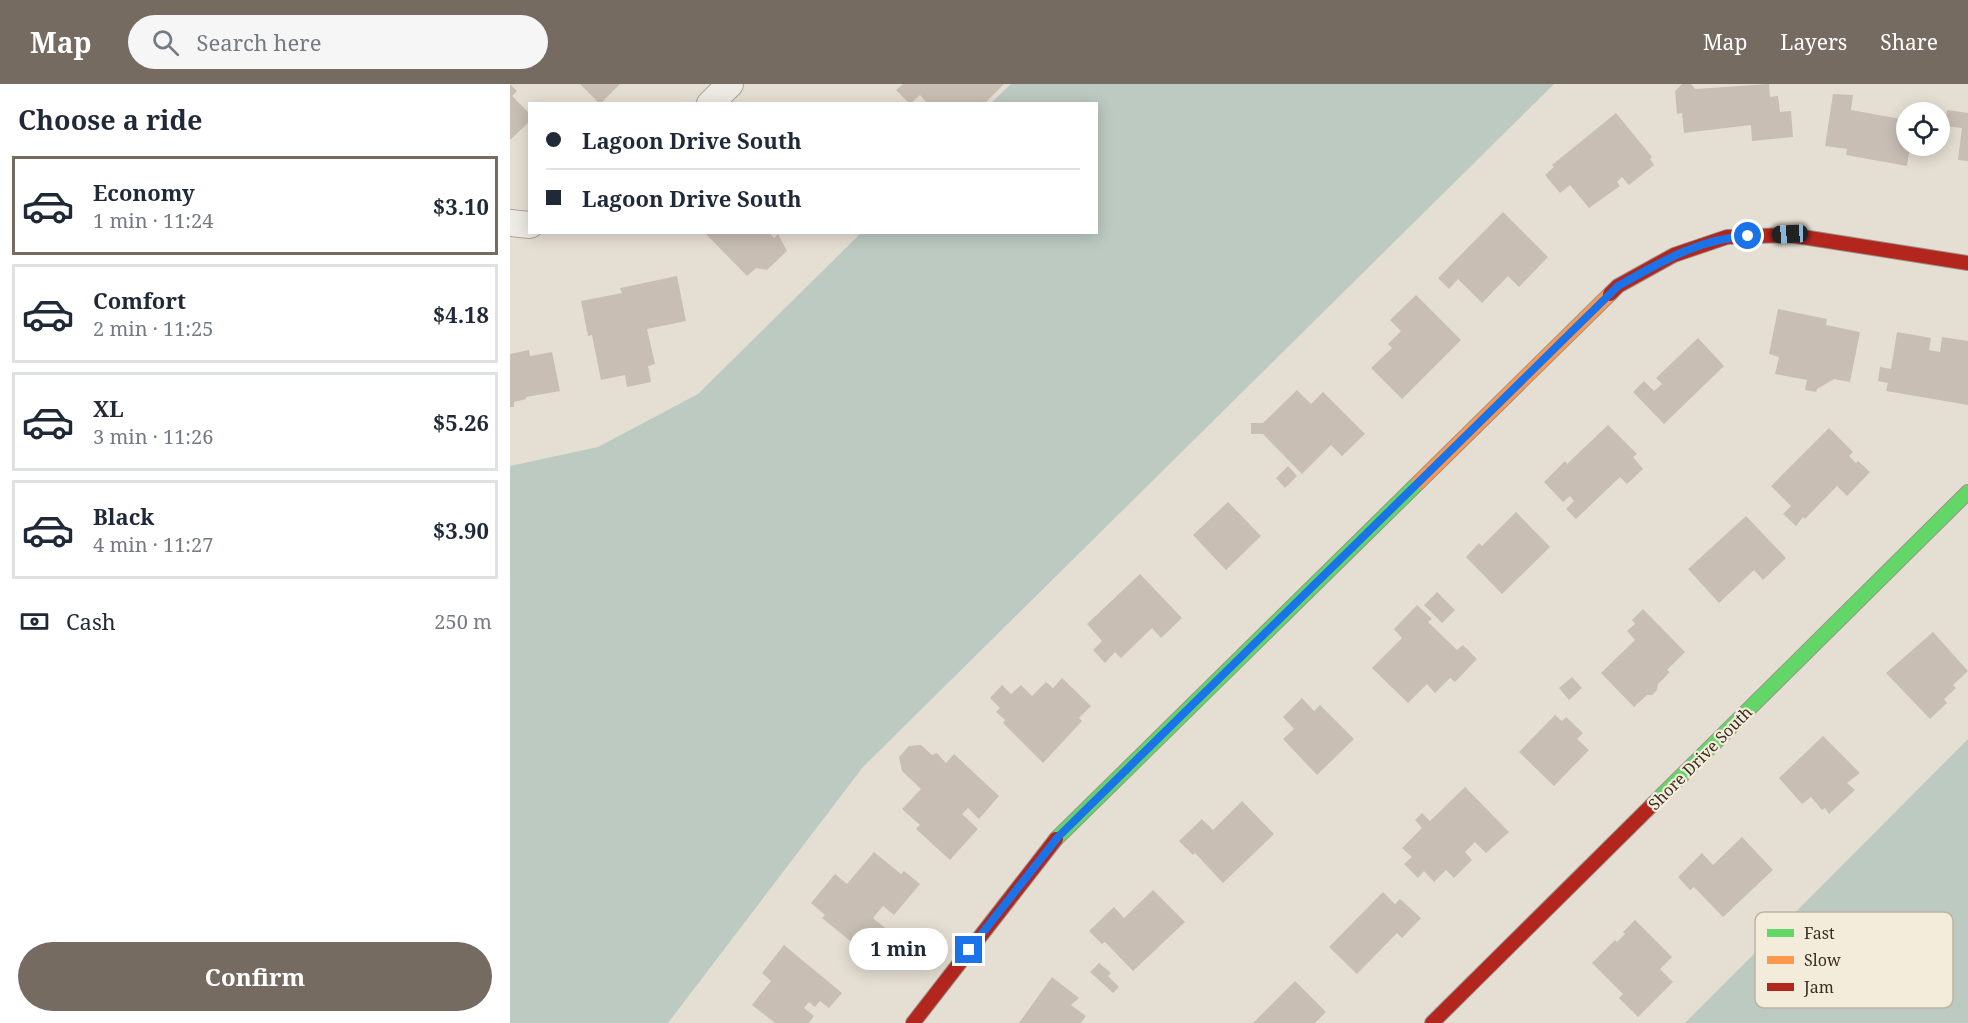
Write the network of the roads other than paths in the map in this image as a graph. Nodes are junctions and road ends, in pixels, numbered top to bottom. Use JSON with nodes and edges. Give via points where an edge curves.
{"nodes":[{"id":1,"x":730,"y":84,"type":"edge"},
{"id":2,"x":712,"y":102,"type":"edge"},
{"id":3,"x":510,"y":223,"type":"edge"},
{"id":4,"x":528,"y":225,"type":"edge"},
{"id":5,"x":1968,"y":263,"type":"edge"},
{"id":6,"x":1968,"y":492,"type":"edge"},
{"id":7,"x":913,"y":1023,"type":"edge"},
{"id":8,"x":1432,"y":1023,"type":"edge"}],
"edges":[{"from":1,"to":2,"type":"street"},
{"from":3,"to":4,"type":"street"},
{"from":5,"to":7,"type":"street","via":[[1790,234],[1727,237],[1674,255],[1618,286],[1058,837]]},
{"from":6,"to":8,"type":"street","name":"Shore Drive South"}]}
